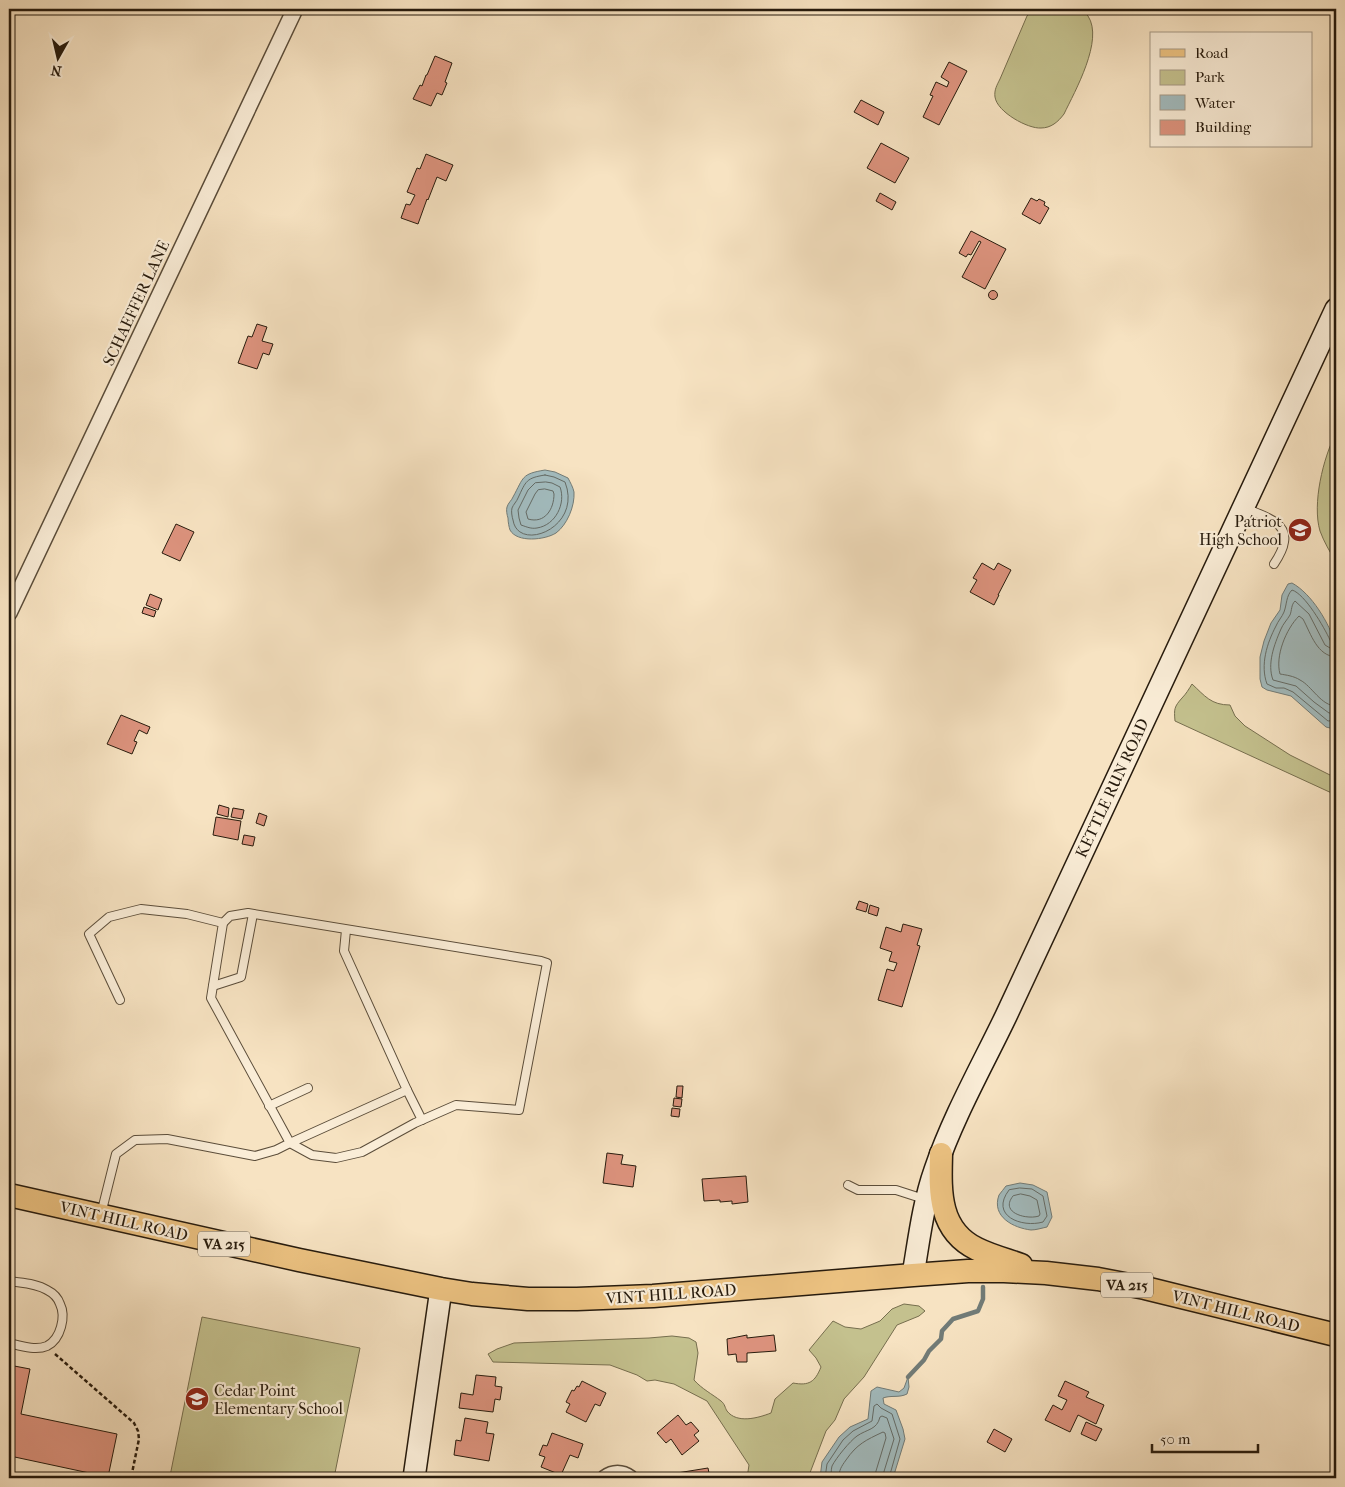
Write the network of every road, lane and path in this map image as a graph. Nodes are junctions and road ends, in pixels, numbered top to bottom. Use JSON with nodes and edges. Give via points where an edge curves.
{"nodes":[{"id":1,"x":295,"y":9,"type":"edge"},
{"id":2,"x":1336,"y":309,"type":"edge"},
{"id":3,"x":1243,"y":508,"type":"junction"},
{"id":4,"x":1274,"y":564,"type":"dead end"},
{"id":5,"x":9,"y":613,"type":"edge"},
{"id":6,"x":253,"y":914,"type":"junction"},
{"id":7,"x":223,"y":923,"type":"junction"},
{"id":8,"x":346,"y":930,"type":"junction"},
{"id":9,"x":213,"y":986,"type":"junction"},
{"id":10,"x":120,"y":1000,"type":"dead end"},
{"id":11,"x":308,"y":1088,"type":"dead end"},
{"id":12,"x":407,"y":1090,"type":"junction"},
{"id":13,"x":269,"y":1106,"type":"junction"},
{"id":14,"x":422,"y":1120,"type":"junction"},
{"id":15,"x":290,"y":1143,"type":"junction"},
{"id":16,"x":941,"y":1154,"type":"junction"},
{"id":17,"x":848,"y":1185,"type":"dead end"},
{"id":18,"x":9,"y":1195,"type":"edge"},
{"id":19,"x":926,"y":1199,"type":"junction"},
{"id":20,"x":100,"y":1216,"type":"junction"},
{"id":21,"x":1046,"y":1273,"type":"junction"},
{"id":22,"x":913,"y":1275,"type":"junction"},
{"id":23,"x":9,"y":1281,"type":"edge"},
{"id":24,"x":440,"y":1289,"type":"junction"},
{"id":25,"x":1336,"y":1335,"type":"edge"},
{"id":26,"x":9,"y":1343,"type":"edge"},
{"id":27,"x":47,"y":1346,"type":"junction"},
{"id":28,"x":131,"y":1478,"type":"edge"},
{"id":29,"x":414,"y":1478,"type":"edge"},
{"id":30,"x":605,"y":1478,"type":"edge"},
{"id":31,"x":630,"y":1478,"type":"edge"}],
"edges":[{"from":1,"to":5,"type":"street","name":"SCHAEFFER LANE"},
{"from":2,"to":3,"type":"street","name":"KETTLE RUN ROAD"},
{"from":3,"to":4,"type":"lane","via":[[1281,528],[1284,544]]},
{"from":3,"to":16,"type":"street","name":"KETTLE RUN ROAD"},
{"from":6,"to":7,"type":"lane","via":[[230,916]]},
{"from":6,"to":8,"type":"lane"},
{"from":6,"to":9,"type":"lane","via":[[241,977]]},
{"from":7,"to":9,"type":"lane"},
{"from":7,"to":10,"type":"lane","via":[[187,914],[141,909],[109,918],[89,934]]},
{"from":8,"to":12,"type":"lane","via":[[344,951]]},
{"from":8,"to":14,"type":"lane","via":[[547,963],[519,1110],[456,1105]]},
{"from":9,"to":13,"type":"lane","via":[[211,998]]},
{"from":11,"to":13,"type":"lane"},
{"from":12,"to":14,"type":"lane"},
{"from":12,"to":15,"type":"lane"},
{"from":13,"to":15,"type":"lane"},
{"from":14,"to":15,"type":"lane","via":[[362,1152],[336,1158],[312,1155]]},
{"from":15,"to":20,"type":"lane","via":[[254,1156],[166,1139],[135,1140],[116,1154]]},
{"from":16,"to":19,"type":"street","name":"KETTLE RUN ROAD"},
{"from":16,"to":21,"type":"main road","via":[[942,1204],[958,1236],[976,1249]]},
{"from":17,"to":19,"type":"lane","via":[[856,1189],[896,1190]]},
{"from":18,"to":20,"type":"main road","name":"VINT HILL ROAD","number":"VA 215"},
{"from":19,"to":22,"type":"street","name":"KETTLE RUN ROAD"},
{"from":20,"to":24,"type":"main road","name":"VINT HILL ROAD","number":"VA 215"},
{"from":21,"to":22,"type":"main road","name":"VINT HILL ROAD","number":"VA 215","via":[[1004,1271]]},
{"from":21,"to":25,"type":"main road","name":"VINT HILL ROAD","number":"VA 215","via":[[1145,1288]]},
{"from":22,"to":24,"type":"main road","name":"VINT HILL ROAD","number":"VA 215","via":[[577,1299],[528,1299]]},
{"from":23,"to":27,"type":"lane","via":[[46,1289],[60,1303],[62,1321],[59,1331]]},
{"from":24,"to":29,"type":"street"},
{"from":26,"to":27,"type":"lane","via":[[40,1348]]},
{"from":27,"to":28,"type":"path","via":[[134,1423],[139,1439]]},
{"from":30,"to":31,"type":"street","via":[[618,1473]]}]}
